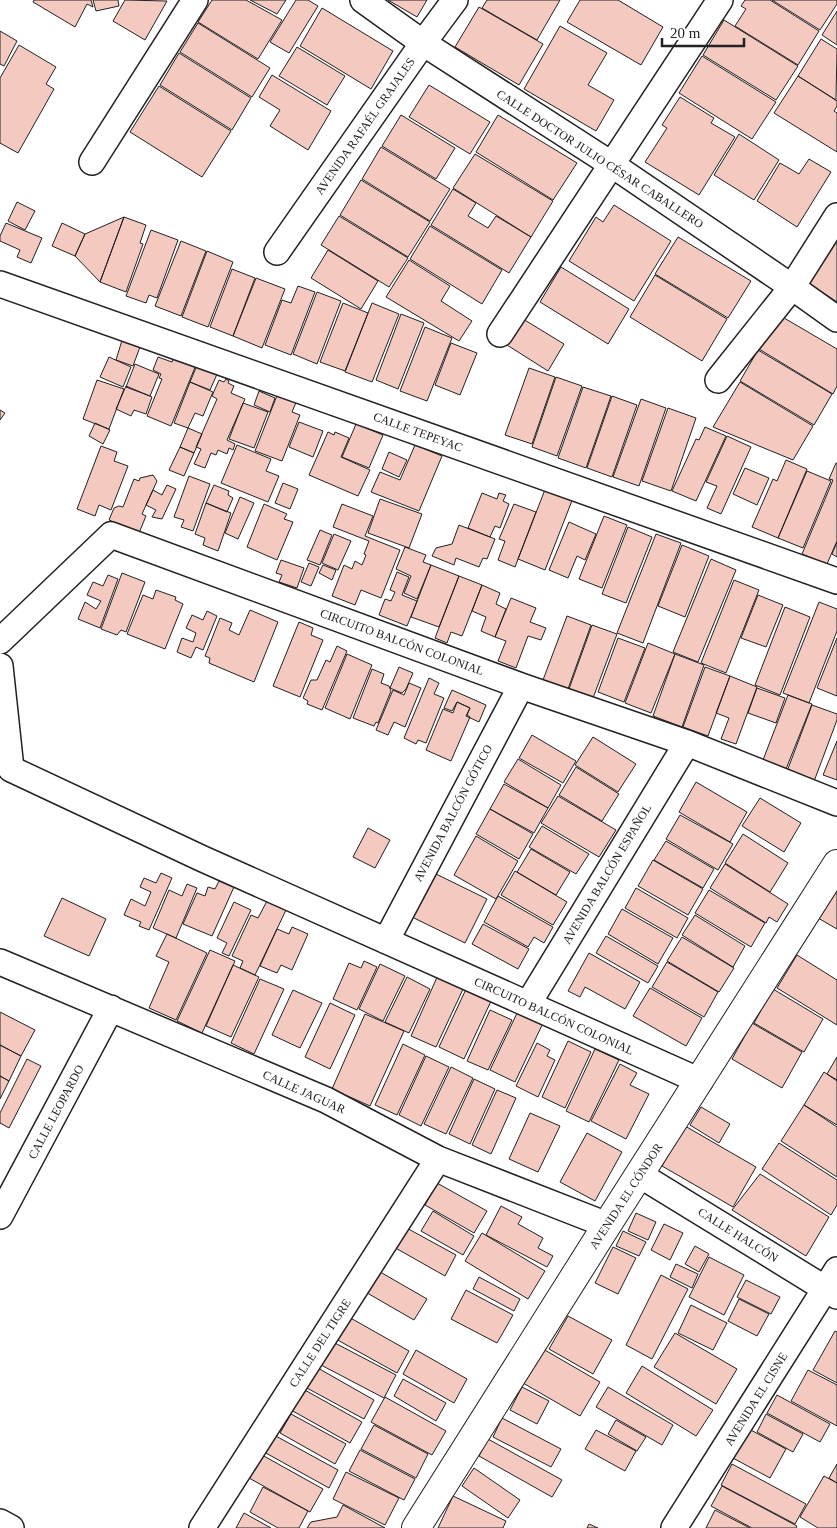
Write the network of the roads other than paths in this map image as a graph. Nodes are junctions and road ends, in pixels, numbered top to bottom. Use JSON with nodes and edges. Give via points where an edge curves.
{"nodes":[{"id":1,"x":195,"y":0,"type":"edge"},
{"id":2,"x":363,"y":0,"type":"edge"},
{"id":3,"x":455,"y":0,"type":"edge"},
{"id":4,"x":720,"y":0,"type":"edge"},
{"id":5,"x":423,"y":43,"type":"junction"},
{"id":6,"x":92,"y":162,"type":"dead end"},
{"id":7,"x":611,"y":164,"type":"junction"},
{"id":8,"x":837,"y":216,"type":"edge"},
{"id":9,"x":276,"y":252,"type":"dead end"},
{"id":10,"x":0,"y":284,"type":"edge"},
{"id":11,"x":792,"y":287,"type":"junction"},
{"id":12,"x":837,"y":320,"type":"edge"},
{"id":13,"x":500,"y":334,"type":"dead end"},
{"id":14,"x":718,"y":380,"type":"dead end"},
{"id":15,"x":837,"y":581,"type":"edge"},
{"id":16,"x":0,"y":641,"type":"edge"},
{"id":17,"x":0,"y":666,"type":"edge"},
{"id":18,"x":521,"y":686,"type":"junction"},
{"id":19,"x":687,"y":744,"type":"junction"},
{"id":20,"x":837,"y":803,"type":"edge"},
{"id":21,"x":837,"y":864,"type":"edge"},
{"id":22,"x":386,"y":941,"type":"junction"},
{"id":23,"x":0,"y":962,"type":"edge"},
{"id":24,"x":528,"y":1004,"type":"junction"},
{"id":25,"x":111,"y":1008,"type":"junction"},
{"id":26,"x":700,"y":1081,"type":"junction"},
{"id":27,"x":438,"y":1159,"type":"junction"},
{"id":28,"x":640,"y":1174,"type":"junction"},
{"id":29,"x":0,"y":1216,"type":"edge"},
{"id":30,"x":606,"y":1225,"type":"junction"},
{"id":31,"x":833,"y":1285,"type":"edge"},
{"id":32,"x":0,"y":1522,"type":"edge"},
{"id":33,"x":11,"y":1528,"type":"edge"},
{"id":34,"x":202,"y":1528,"type":"edge"},
{"id":35,"x":416,"y":1528,"type":"edge"},
{"id":36,"x":674,"y":1528,"type":"edge"}],
"edges":[{"from":1,"to":6,"type":"street"},
{"from":2,"to":5,"type":"street","name":"CALLE DOCTOR JULIO CÉSAR CABALLERO"},
{"from":3,"to":5,"type":"street","name":"AVENIDA RAFAÉL GRAJALES"},
{"from":4,"to":7,"type":"street"},
{"from":5,"to":7,"type":"street","name":"CALLE DOCTOR JULIO CÉSAR CABALLERO"},
{"from":5,"to":9,"type":"street","name":"AVENIDA RAFAÉL GRAJALES"},
{"from":7,"to":11,"type":"street","name":"CALLE DOCTOR JULIO CÉSAR CABALLERO"},
{"from":7,"to":13,"type":"street"},
{"from":8,"to":11,"type":"street"},
{"from":10,"to":15,"type":"street","name":"CALLE TEPEYAC"},
{"from":11,"to":12,"type":"street","name":"CALLE DOCTOR JULIO CÉSAR CABALLERO"},
{"from":11,"to":14,"type":"street"},
{"from":16,"to":18,"type":"street","name":"CIRCUITO BALCÓN COLONIAL","via":[[111,535]]},
{"from":17,"to":22,"type":"street","name":"CIRCUITO BALCÓN COLONIAL","via":[[11,769]]},
{"from":18,"to":19,"type":"street","name":"CIRCUITO BALCÓN COLONIAL"},
{"from":18,"to":22,"type":"street","name":"AVENIDA BALCÓN GÓTICO"},
{"from":19,"to":20,"type":"street","name":"CIRCUITO BALCÓN COLONIAL"},
{"from":19,"to":24,"type":"street","name":"AVENIDA BALCÓN ESPAÑOL"},
{"from":21,"to":26,"type":"street","name":"AVENIDA EL CÓNDOR"},
{"from":22,"to":24,"type":"street","name":"CIRCUITO BALCÓN COLONIAL"},
{"from":23,"to":25,"type":"street","name":"CALLE JAGUAR"},
{"from":24,"to":26,"type":"street","name":"CIRCUITO BALCÓN COLONIAL"},
{"from":25,"to":27,"type":"street","name":"CALLE JAGUAR","via":[[326,1100]]},
{"from":25,"to":29,"type":"street","name":"CALLE LEOPARDO"},
{"from":26,"to":28,"type":"street","name":"AVENIDA EL CÓNDOR"},
{"from":27,"to":30,"type":"street","name":"CALLE JAGUAR"},
{"from":27,"to":34,"type":"street","name":"CALLE DEL TIGRE"},
{"from":28,"to":30,"type":"street","name":"AVENIDA EL CÓNDOR"},
{"from":28,"to":31,"type":"street","name":"CALLE HALCÓN"},
{"from":30,"to":35,"type":"street","name":"AVENIDA EL CÓNDOR"},
{"from":31,"to":36,"type":"street","name":"AVENIDA EL CISNE"},
{"from":32,"to":33,"type":"street"}]}
